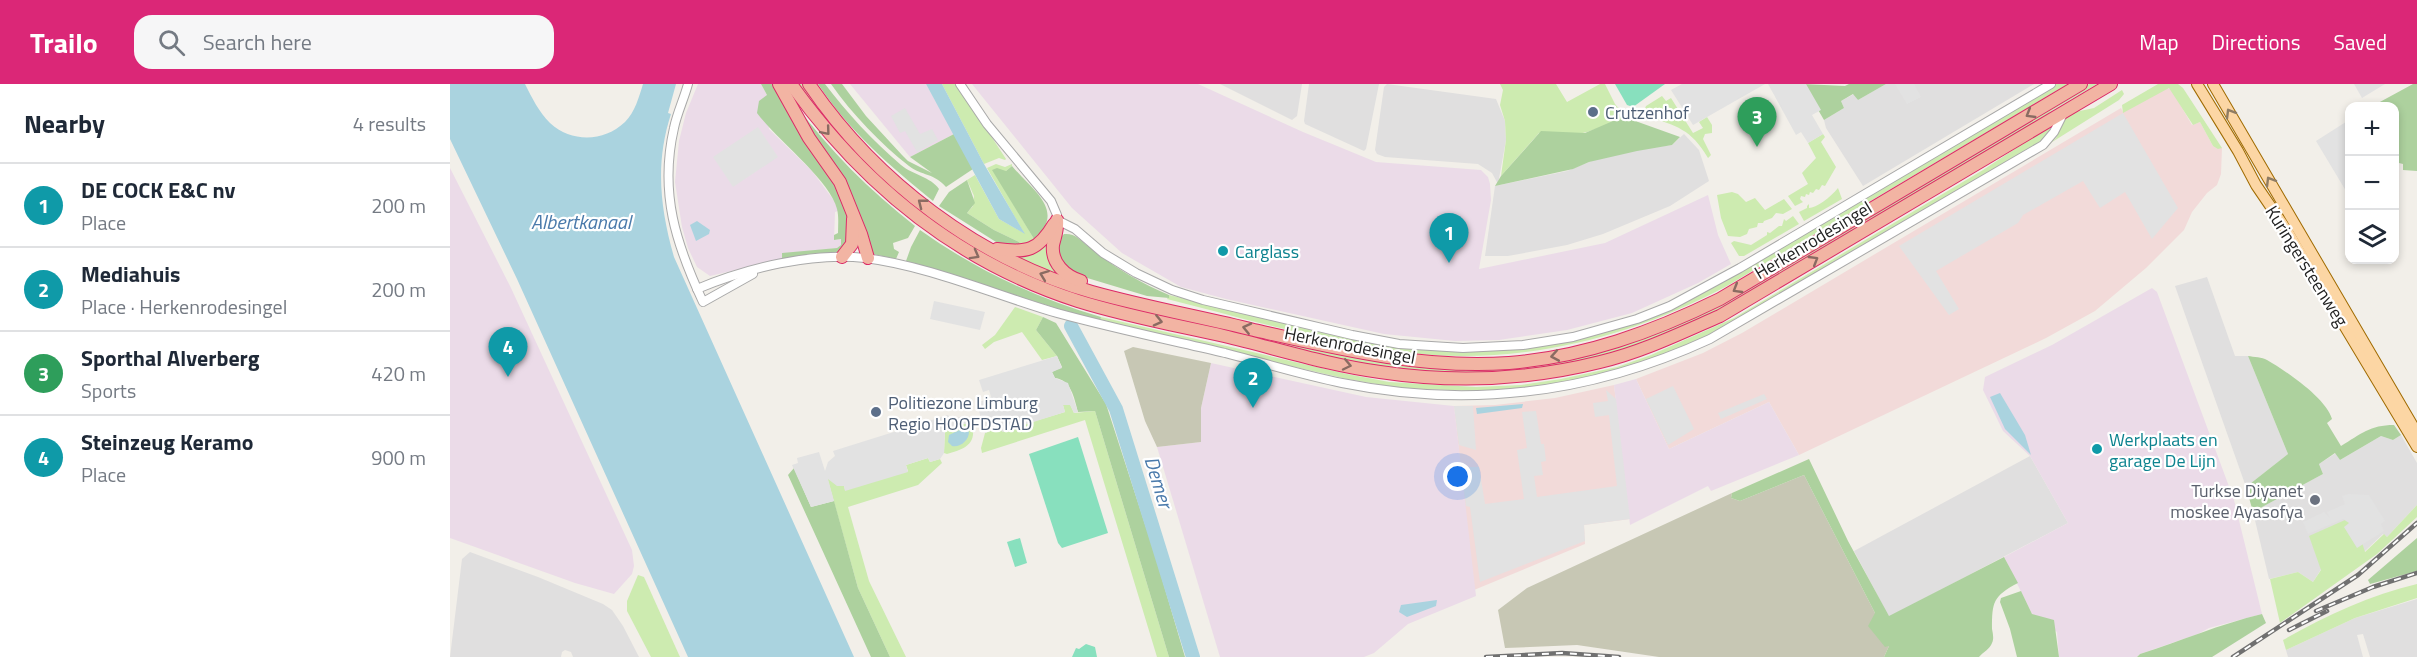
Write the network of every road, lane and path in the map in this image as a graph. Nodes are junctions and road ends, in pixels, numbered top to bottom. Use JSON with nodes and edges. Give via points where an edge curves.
{"nodes":[{"id":1,"x":779,"y":84,"type":"edge"},
{"id":2,"x":791,"y":84,"type":"edge"},
{"id":3,"x":809,"y":84,"type":"edge"},
{"id":4,"x":960,"y":84,"type":"edge"},
{"id":5,"x":2080,"y":84,"type":"edge"},
{"id":6,"x":2111,"y":84,"type":"edge"},
{"id":7,"x":2197,"y":84,"type":"edge"},
{"id":8,"x":2213,"y":84,"type":"edge"},
{"id":9,"x":2047,"y":85,"type":"edge"},
{"id":10,"x":688,"y":86,"type":"edge"},
{"id":11,"x":2064,"y":111,"type":"junction"},
{"id":12,"x":852,"y":209,"type":"junction"},
{"id":13,"x":1057,"y":220,"type":"junction"},
{"id":14,"x":987,"y":248,"type":"junction"},
{"id":15,"x":842,"y":256,"type":"junction"},
{"id":16,"x":868,"y":258,"type":"junction"},
{"id":17,"x":764,"y":269,"type":"junction"},
{"id":18,"x":697,"y":289,"type":"junction"},
{"id":19,"x":1181,"y":313,"type":"junction"},
{"id":20,"x":2417,"y":433,"type":"edge"},
{"id":21,"x":2417,"y":447,"type":"edge"}],
"edges":[{"from":1,"to":12,"type":"highway","via":[[809,138],[840,182]]},
{"from":2,"to":11,"type":"highway","name":"Herkenrodesingel","one_way":true,"via":[[829,134],[876,184],[938,232],[1015,276],[1079,301],[1335,363],[1378,372],[1468,379],[1512,377],[1601,362],[1711,320]]},
{"from":14,"to":3,"type":"highway","name":"Herkenrodesingel","one_way":true,"via":[[936,214],[878,166]]},
{"from":4,"to":13,"type":"street","via":[[987,124],[1051,201]]},
{"from":5,"to":19,"type":"highway","name":"Herkenrodesingel","one_way":true,"via":[[1720,299],[1678,320],[1601,346],[1509,363],[1411,361],[1356,353]]},
{"from":6,"to":11,"type":"highway","name":"Herkenrodesingel"},
{"from":7,"to":21,"type":"main road","name":"Kuringersteenweg"},
{"from":20,"to":8,"type":"main road","name":"Kuringersteenweg","one_way":true},
{"from":9,"to":13,"type":"street","name":"Herkenrodesingel","via":[[1670,306],[1573,337],[1523,345],[1463,348],[1399,344],[1203,300],[1136,273]]},
{"from":10,"to":18,"type":"street","via":[[673,129],[668,179],[675,233]]},
{"from":11,"to":16,"type":"street","name":"Herkenrodesingel","via":[[2050,139],[1710,339],[1626,372],[1527,393],[1471,396],[1340,382],[1095,324]]},
{"from":12,"to":15,"type":"highway","via":[[852,243]]},
{"from":12,"to":16,"type":"highway"},
{"from":13,"to":14,"type":"highway","via":[[1033,248],[1014,252]]},
{"from":13,"to":19,"type":"highway","via":[[1053,253],[1066,274],[1167,304]]},
{"from":19,"to":14,"type":"highway","name":"Herkenrodesingel","one_way":true,"via":[[1069,284]]},
{"from":15,"to":16,"type":"street","name":"Herkenrodesingel"},
{"from":15,"to":17,"type":"street","name":"Herkenrodesingel","via":[[793,261]]},
{"from":17,"to":18,"type":"street","name":"Herkenrodesingel"},
{"from":17,"to":18,"type":"street","name":"Herkenrodesingel","via":[[703,302]]}]}
